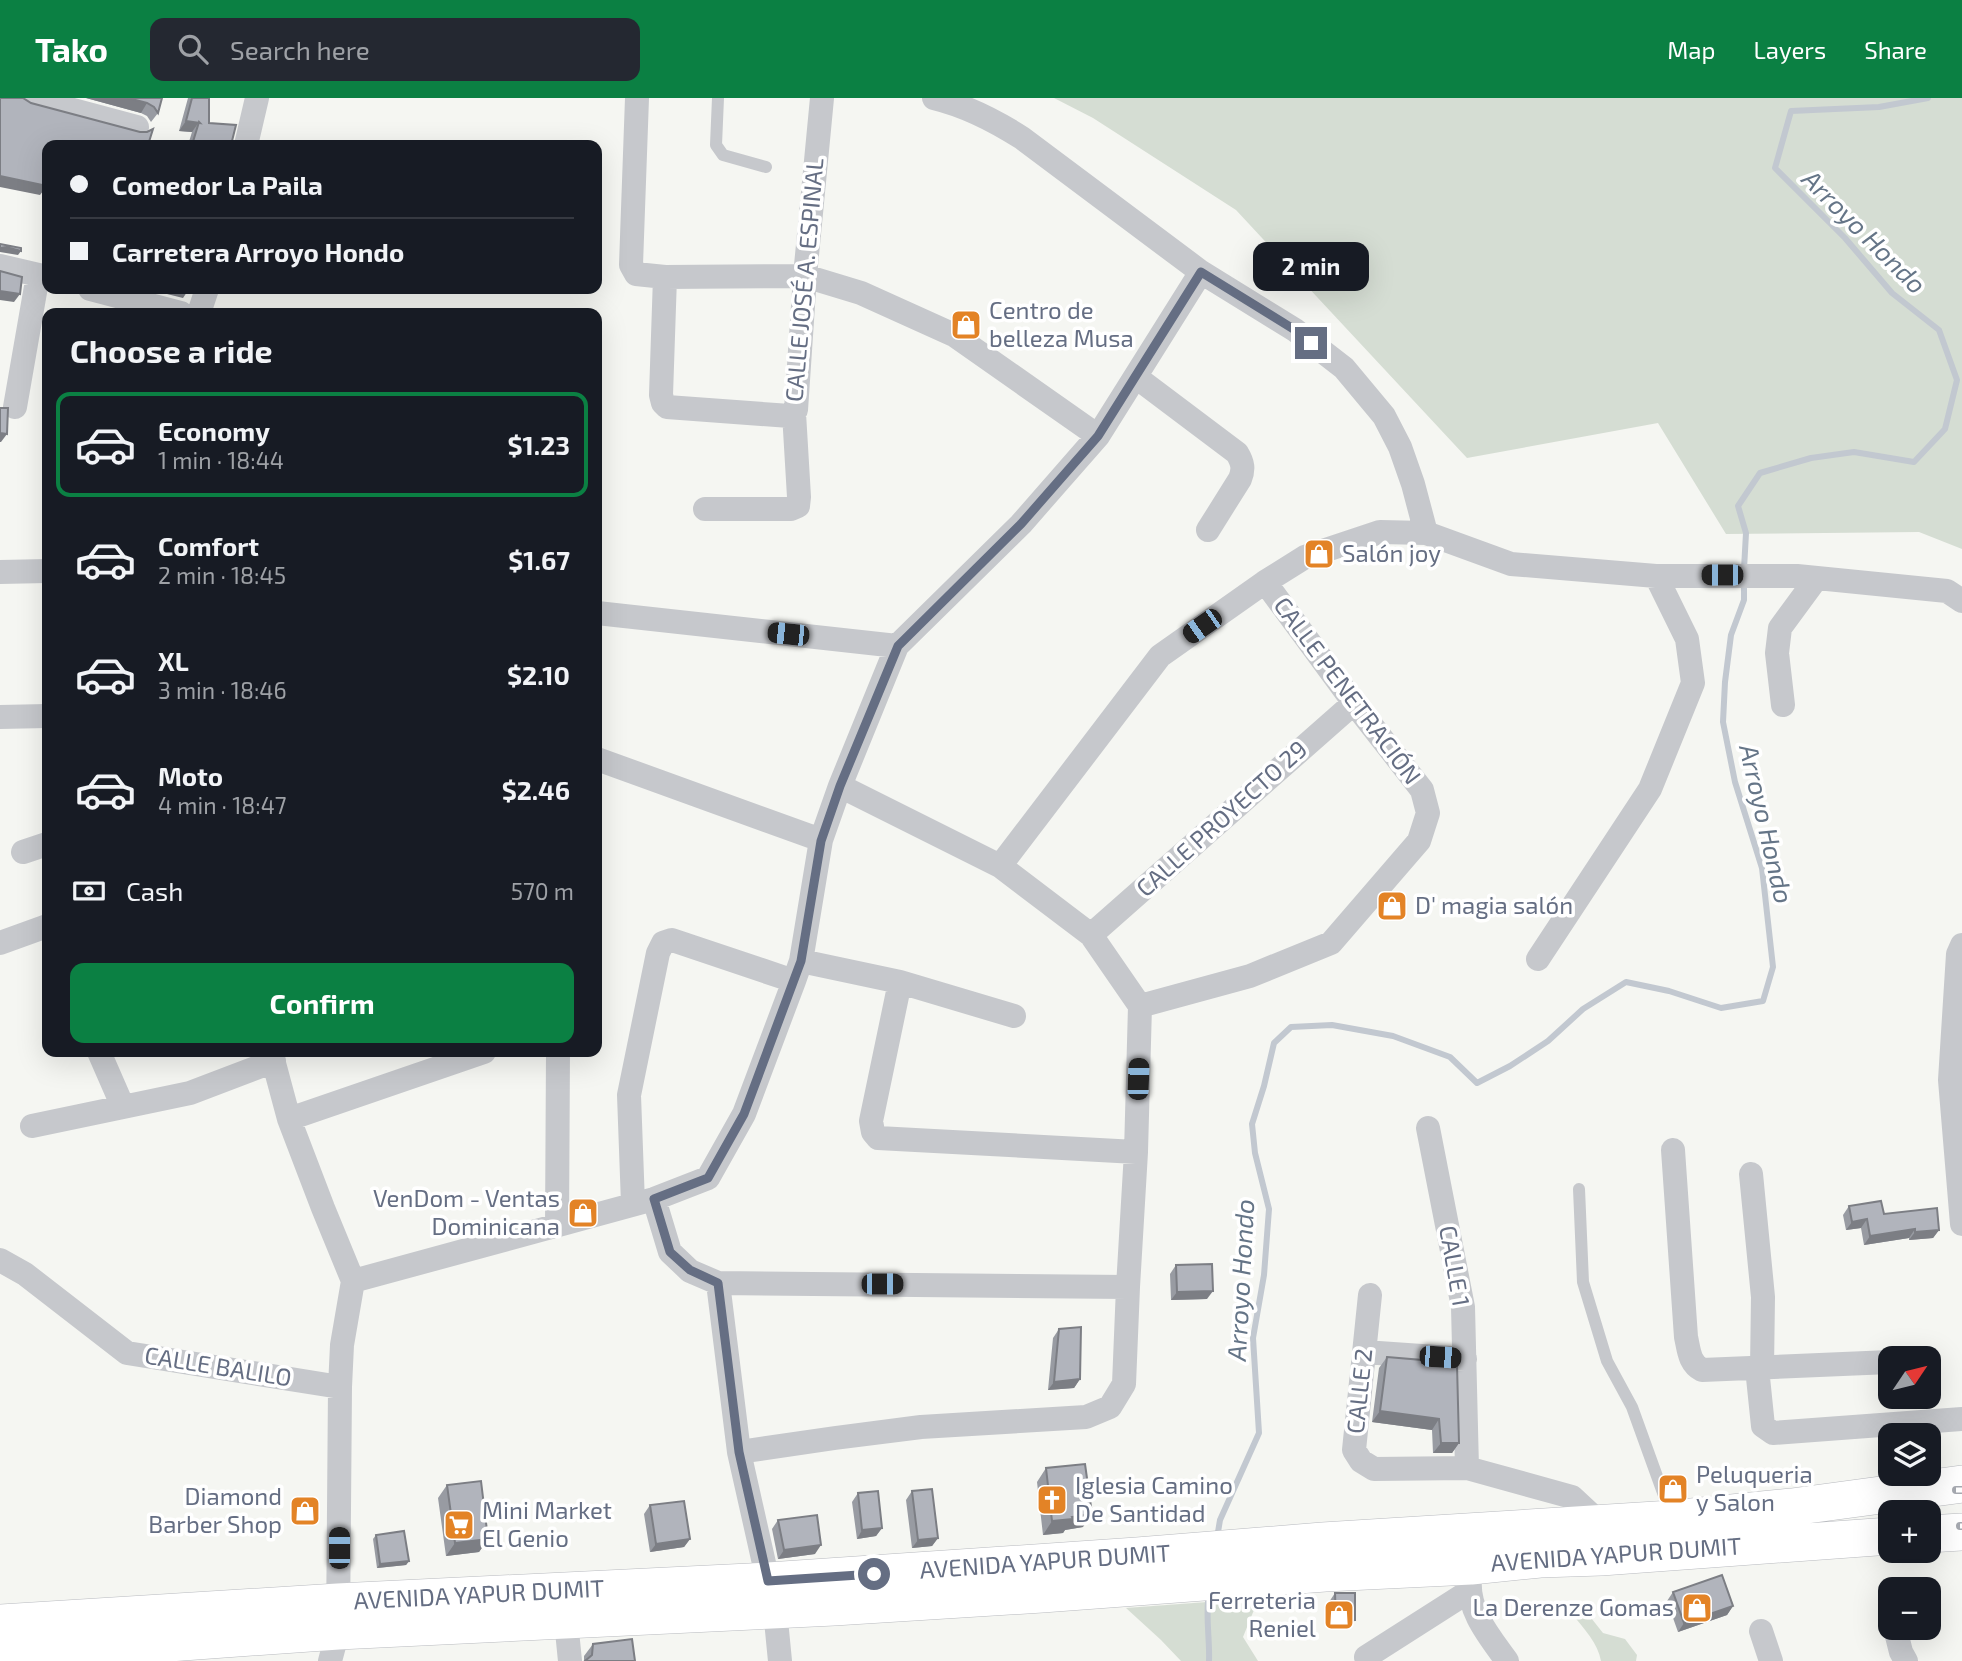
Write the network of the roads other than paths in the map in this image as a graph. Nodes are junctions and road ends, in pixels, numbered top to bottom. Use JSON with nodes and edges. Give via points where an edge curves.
{"nodes":[{"id":1,"x":28,"y":98,"type":"edge"},
{"id":2,"x":257,"y":98,"type":"edge"},
{"id":3,"x":637,"y":98,"type":"edge"},
{"id":4,"x":718,"y":98,"type":"edge"},
{"id":5,"x":822,"y":98,"type":"edge"},
{"id":6,"x":934,"y":98,"type":"edge"},
{"id":7,"x":137,"y":127,"type":"dead end"},
{"id":8,"x":249,"y":140,"type":"edge"},
{"id":9,"x":766,"y":167,"type":"dead end"},
{"id":10,"x":0,"y":266,"type":"edge"},
{"id":11,"x":1201,"y":272,"type":"junction"},
{"id":12,"x":42,"y":276,"type":"edge"},
{"id":13,"x":805,"y":276,"type":"junction"},
{"id":14,"x":665,"y":277,"type":"junction"},
{"id":15,"x":109,"y":294,"type":"edge"},
{"id":16,"x":162,"y":308,"type":"edge"},
{"id":17,"x":1136,"y":377,"type":"junction"},
{"id":18,"x":15,"y":407,"type":"dead end"},
{"id":19,"x":794,"y":413,"type":"junction"},
{"id":20,"x":1098,"y":436,"type":"junction"},
{"id":21,"x":705,"y":509,"type":"dead end"},
{"id":22,"x":1208,"y":530,"type":"dead end"},
{"id":23,"x":1426,"y":533,"type":"junction"},
{"id":24,"x":0,"y":572,"type":"edge"},
{"id":25,"x":42,"y":572,"type":"edge"},
{"id":26,"x":1656,"y":576,"type":"junction"},
{"id":27,"x":1806,"y":578,"type":"junction"},
{"id":28,"x":1265,"y":582,"type":"junction"},
{"id":29,"x":1962,"y":601,"type":"edge"},
{"id":30,"x":602,"y":614,"type":"edge"},
{"id":31,"x":898,"y":646,"type":"junction"},
{"id":32,"x":1354,"y":703,"type":"junction"},
{"id":33,"x":1783,"y":705,"type":"dead end"},
{"id":34,"x":42,"y":716,"type":"edge"},
{"id":35,"x":0,"y":717,"type":"edge"},
{"id":36,"x":602,"y":761,"type":"edge"},
{"id":37,"x":840,"y":786,"type":"junction"},
{"id":38,"x":821,"y":841,"type":"junction"},
{"id":39,"x":42,"y":846,"type":"edge"},
{"id":40,"x":23,"y":852,"type":"dead end"},
{"id":41,"x":1000,"y":866,"type":"junction"},
{"id":42,"x":42,"y":928,"type":"edge"},
{"id":43,"x":1091,"y":935,"type":"junction"},
{"id":44,"x":0,"y":943,"type":"edge"},
{"id":45,"x":1962,"y":946,"type":"edge"},
{"id":46,"x":1538,"y":959,"type":"dead end"},
{"id":47,"x":798,"y":971,"type":"junction"},
{"id":48,"x":900,"y":982,"type":"junction"},
{"id":49,"x":1140,"y":1006,"type":"junction"},
{"id":50,"x":1014,"y":1016,"type":"dead end"},
{"id":51,"x":101,"y":1057,"type":"edge"},
{"id":52,"x":271,"y":1057,"type":"edge"},
{"id":53,"x":273,"y":1057,"type":"edge"},
{"id":54,"x":469,"y":1057,"type":"edge"},
{"id":55,"x":558,"y":1057,"type":"edge"},
{"id":56,"x":1956,"y":1080,"type":"edge"},
{"id":57,"x":123,"y":1107,"type":"junction"},
{"id":58,"x":289,"y":1119,"type":"junction"},
{"id":59,"x":32,"y":1126,"type":"dead end"},
{"id":60,"x":1428,"y":1128,"type":"dead end"},
{"id":61,"x":1674,"y":1150,"type":"dead end"},
{"id":62,"x":1136,"y":1153,"type":"junction"},
{"id":63,"x":1751,"y":1174,"type":"dead end"},
{"id":64,"x":1579,"y":1189,"type":"dead end"},
{"id":65,"x":643,"y":1202,"type":"junction"},
{"id":66,"x":1961,"y":1213,"type":"edge"},
{"id":67,"x":557,"y":1226,"type":"junction"},
{"id":68,"x":0,"y":1260,"type":"edge"},
{"id":69,"x":353,"y":1281,"type":"junction"},
{"id":70,"x":718,"y":1283,"type":"junction"},
{"id":71,"x":1128,"y":1286,"type":"junction"},
{"id":72,"x":1370,"y":1295,"type":"dead end"},
{"id":73,"x":1364,"y":1352,"type":"junction"},
{"id":74,"x":1465,"y":1359,"type":"junction"},
{"id":75,"x":1878,"y":1363,"type":"edge"},
{"id":76,"x":1759,"y":1368,"type":"junction"},
{"id":77,"x":340,"y":1387,"type":"junction"},
{"id":78,"x":1962,"y":1419,"type":"edge"},
{"id":79,"x":739,"y":1452,"type":"junction"},
{"id":80,"x":1467,"y":1468,"type":"junction"},
{"id":81,"x":1962,"y":1485,"type":"edge"},
{"id":82,"x":1672,"y":1519,"type":"junction"},
{"id":83,"x":1600,"y":1523,"type":"junction"},
{"id":84,"x":1962,"y":1532,"type":"edge"},
{"id":85,"x":1941,"y":1533,"type":"edge"},
{"id":86,"x":1878,"y":1537,"type":"edge"},
{"id":87,"x":1324,"y":1557,"type":"junction"},
{"id":88,"x":1470,"y":1579,"type":"junction"},
{"id":89,"x":771,"y":1596,"type":"junction"},
{"id":90,"x":566,"y":1621,"type":"junction"},
{"id":91,"x":0,"y":1623,"type":"edge"},
{"id":92,"x":336,"y":1631,"type":"edge"},
{"id":93,"x":1760,"y":1631,"type":"dead end"},
{"id":94,"x":1898,"y":1640,"type":"edge"},
{"id":95,"x":0,"y":1655,"type":"edge"},
{"id":96,"x":1366,"y":1657,"type":"dead end"},
{"id":97,"x":570,"y":1661,"type":"edge"},
{"id":98,"x":780,"y":1661,"type":"edge"},
{"id":99,"x":1507,"y":1661,"type":"edge"},
{"id":100,"x":1771,"y":1661,"type":"edge"},
{"id":101,"x":1906,"y":1661,"type":"edge"}],
"edges":[{"from":1,"to":7,"type":"street"},
{"from":2,"to":8,"type":"street"},
{"from":3,"to":14,"type":"street","via":[[631,265],[636,274]]},
{"from":4,"to":9,"type":"lane","via":[[716,145],[723,155]]},
{"from":5,"to":13,"type":"street","name":"CALLE JOSÉ A. ESPINAL"},
{"from":6,"to":11,"type":"street","via":[[958,104],[1022,138]]},
{"from":10,"to":12,"type":"street"},
{"from":11,"to":17,"type":"street"},
{"from":11,"to":23,"type":"street","via":[[1295,330],[1344,368],[1384,416],[1401,447]]},
{"from":12,"to":18,"type":"street"},
{"from":13,"to":14,"type":"street"},
{"from":13,"to":19,"type":"street","name":"CALLE JOSÉ A. ESPINAL"},
{"from":13,"to":20,"type":"street","via":[[861,293],[954,335]]},
{"from":14,"to":19,"type":"street","name":"CALLE JOSÉ A. ESPINAL","via":[[663,403],[667,407]]},
{"from":15,"to":16,"type":"street"},
{"from":17,"to":20,"type":"street"},
{"from":17,"to":22,"type":"street","via":[[1237,453],[1242,462],[1240,479]]},
{"from":19,"to":21,"type":"street","via":[[798,506]]},
{"from":20,"to":31,"type":"street","via":[[1021,524]]},
{"from":23,"to":26,"type":"street","via":[[1511,564]]},
{"from":23,"to":28,"type":"street","via":[[1380,532],[1305,557]]},
{"from":24,"to":25,"type":"street"},
{"from":26,"to":27,"type":"street"},
{"from":26,"to":46,"type":"street","via":[[1687,639],[1693,683],[1650,789]]},
{"from":27,"to":29,"type":"street","via":[[1947,591]]},
{"from":27,"to":33,"type":"street","via":[[1780,628],[1777,653]]},
{"from":28,"to":32,"type":"street","name":"CALLE PENETRACIÓN"},
{"from":28,"to":41,"type":"street","via":[[1160,656]]},
{"from":30,"to":31,"type":"street"},
{"from":31,"to":37,"type":"street"},
{"from":32,"to":43,"type":"street","name":"CALLE PROYECTO 29"},
{"from":32,"to":49,"type":"street","name":"CALLE PENETRACIÓN","via":[[1422,790],[1427,813],[1419,841],[1331,943],[1250,976]]},
{"from":34,"to":35,"type":"street"},
{"from":36,"to":38,"type":"street"},
{"from":37,"to":38,"type":"street"},
{"from":37,"to":41,"type":"street"},
{"from":38,"to":47,"type":"street"},
{"from":39,"to":40,"type":"street"},
{"from":41,"to":43,"type":"street"},
{"from":42,"to":44,"type":"street"},
{"from":43,"to":49,"type":"street"},
{"from":45,"to":56,"type":"street","via":[[1958,954]]},
{"from":47,"to":48,"type":"street"},
{"from":47,"to":65,"type":"street","via":[[744,1114],[708,1178]]},
{"from":47,"to":65,"type":"street","via":[[672,940],[663,943],[629,1095]]},
{"from":48,"to":50,"type":"street"},
{"from":48,"to":62,"type":"street","via":[[872,1121],[878,1138]]},
{"from":49,"to":62,"type":"street"},
{"from":51,"to":57,"type":"street"},
{"from":52,"to":57,"type":"street","via":[[190,1093]]},
{"from":53,"to":58,"type":"street"},
{"from":54,"to":58,"type":"street"},
{"from":55,"to":67,"type":"street"},
{"from":56,"to":66,"type":"street"},
{"from":57,"to":59,"type":"street"},
{"from":58,"to":69,"type":"street"},
{"from":60,"to":74,"type":"street","name":"CALLE 1","via":[[1463,1307]]},
{"from":61,"to":76,"type":"street","via":[[1691,1360],[1702,1370]]},
{"from":62,"to":71,"type":"street"},
{"from":63,"to":76,"type":"street","via":[[1763,1297]]},
{"from":64,"to":82,"type":"lane","via":[[1583,1282],[1607,1361],[1632,1407]]},
{"from":65,"to":67,"type":"street"},
{"from":65,"to":70,"type":"street","via":[[670,1252],[690,1270]]},
{"from":67,"to":69,"type":"street"},
{"from":68,"to":77,"type":"street","name":"CALLE BALILO","via":[[25,1273],[127,1353]]},
{"from":69,"to":77,"type":"street"},
{"from":70,"to":71,"type":"street"},
{"from":70,"to":79,"type":"street"},
{"from":71,"to":79,"type":"street","via":[[1124,1384],[1110,1407],[1086,1418],[921,1427]]},
{"from":72,"to":73,"type":"street","name":"CALLE 2"},
{"from":73,"to":74,"type":"street"},
{"from":73,"to":80,"type":"street","name":"CALLE 2","via":[[1354,1450],[1361,1461],[1374,1469]]},
{"from":74,"to":80,"type":"street","name":"CALLE 1"},
{"from":75,"to":76,"type":"street"},
{"from":76,"to":78,"type":"street","via":[[1763,1426],[1773,1433]]},
{"from":77,"to":92,"type":"street"},
{"from":79,"to":89,"type":"street"},
{"from":80,"to":83,"type":"street","via":[[1572,1497]]},
{"from":81,"to":82,"type":"main road","name":"AVENIDA YAPUR DUMIT"},
{"from":82,"to":83,"type":"main road","name":"AVENIDA YAPUR DUMIT"},
{"from":83,"to":87,"type":"main road","name":"AVENIDA YAPUR DUMIT"},
{"from":84,"to":85,"type":"main road"},
{"from":86,"to":88,"type":"main road","name":"AVENIDA YAPUR DUMIT","via":[[1540,1559]]},
{"from":87,"to":88,"type":"main road","name":"AVENIDA YAPUR DUMIT"},
{"from":87,"to":89,"type":"main road","name":"AVENIDA YAPUR DUMIT"},
{"from":88,"to":96,"type":"street"},
{"from":88,"to":99,"type":"street","via":[[1479,1623]]},
{"from":89,"to":90,"type":"main road","name":"AVENIDA YAPUR DUMIT"},
{"from":89,"to":92,"type":"main road","name":"AVENIDA YAPUR DUMIT"},
{"from":89,"to":98,"type":"street"},
{"from":90,"to":92,"type":"main road","name":"AVENIDA YAPUR DUMIT"},
{"from":90,"to":97,"type":"street"},
{"from":91,"to":92,"type":"main road","name":"AVENIDA YAPUR DUMIT"},
{"from":92,"to":95,"type":"main road","name":"AVENIDA YAPUR DUMIT"},
{"from":93,"to":100,"type":"street"},
{"from":94,"to":101,"type":"street"}]}
